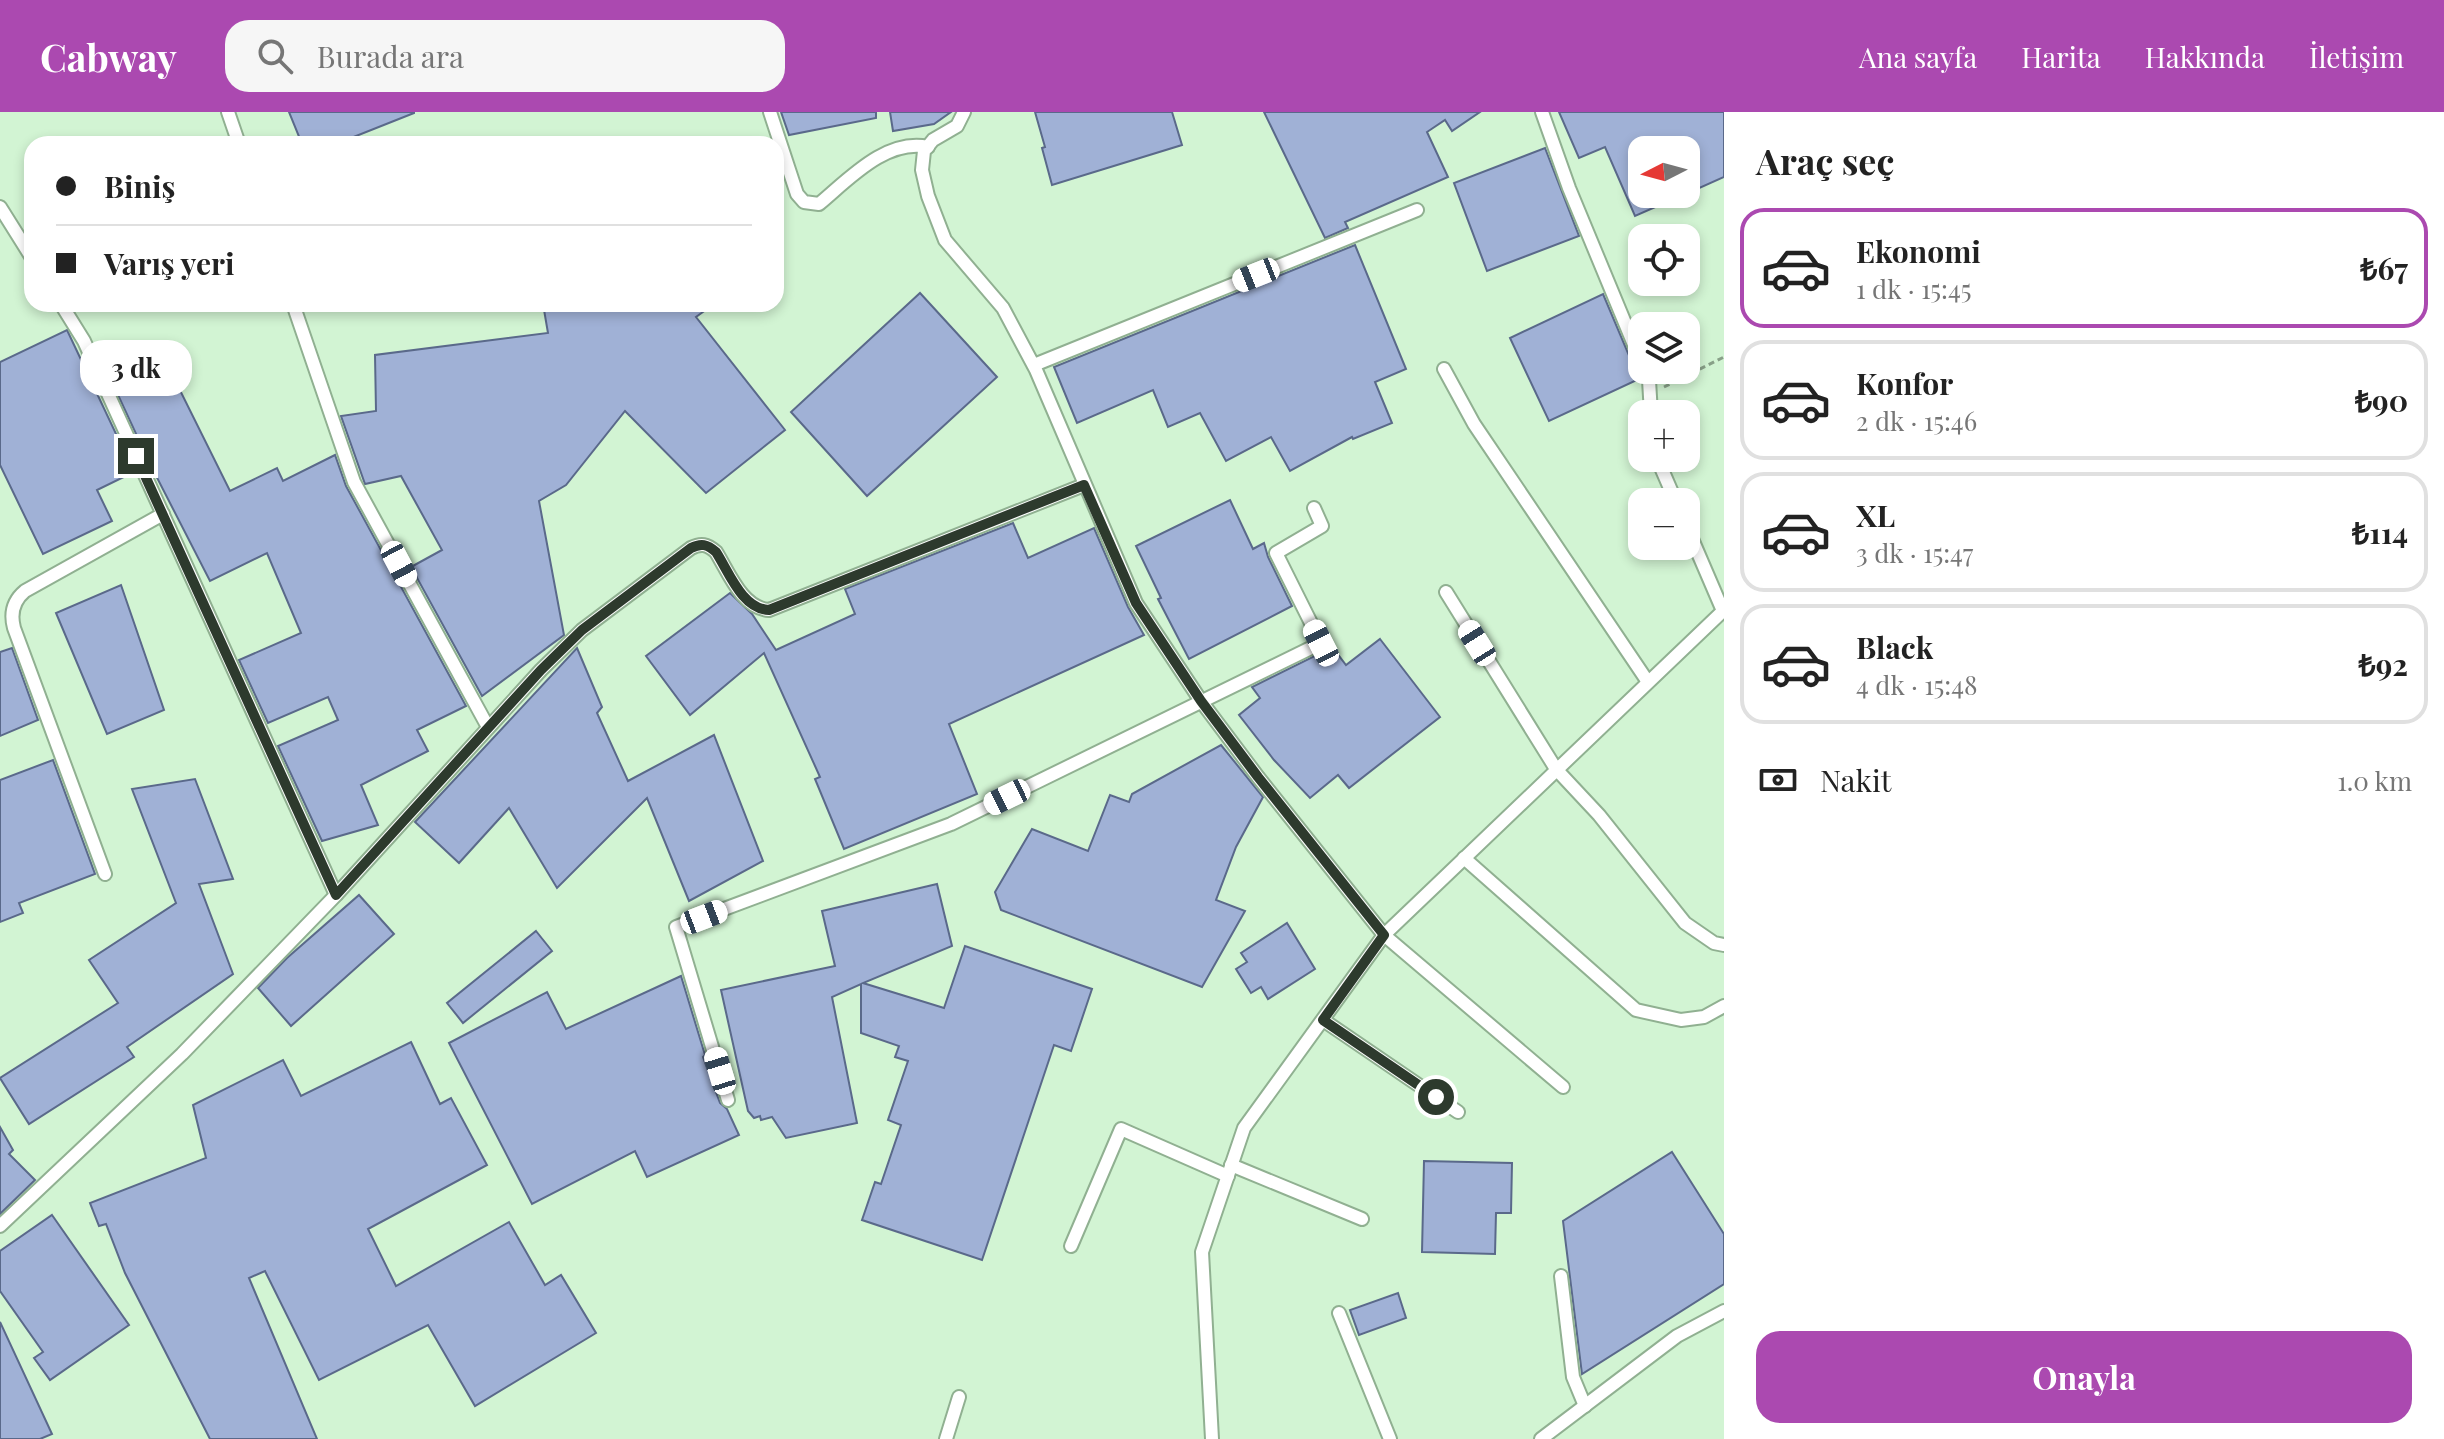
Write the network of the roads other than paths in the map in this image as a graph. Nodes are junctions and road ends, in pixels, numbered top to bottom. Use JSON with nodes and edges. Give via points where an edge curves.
{"nodes":[{"id":1,"x":228,"y":112,"type":"edge"},
{"id":2,"x":770,"y":112,"type":"edge"},
{"id":3,"x":964,"y":112,"type":"edge"},
{"id":4,"x":1542,"y":112,"type":"edge"},
{"id":5,"x":236,"y":136,"type":"edge"},
{"id":6,"x":778,"y":136,"type":"edge"},
{"id":7,"x":928,"y":147,"type":"junction"},
{"id":8,"x":784,"y":155,"type":"edge"},
{"id":9,"x":0,"y":207,"type":"edge"},
{"id":10,"x":1417,"y":210,"type":"dead end"},
{"id":11,"x":24,"y":245,"type":"edge"},
{"id":12,"x":66,"y":312,"type":"edge"},
{"id":13,"x":296,"y":312,"type":"edge"},
{"id":14,"x":1628,"y":330,"type":"edge"},
{"id":15,"x":1034,"y":365,"type":"junction"},
{"id":16,"x":1444,"y":369,"type":"dead end"},
{"id":17,"x":1084,"y":485,"type":"junction"},
{"id":18,"x":1314,"y":508,"type":"dead end"},
{"id":19,"x":163,"y":514,"type":"junction"},
{"id":20,"x":1700,"y":557,"type":"edge"},
{"id":21,"x":1446,"y":592,"type":"dead end"},
{"id":22,"x":1724,"y":611,"type":"edge"},
{"id":23,"x":1648,"y":682,"type":"junction"},
{"id":24,"x":1201,"y":701,"type":"junction"},
{"id":25,"x":488,"y":727,"type":"junction"},
{"id":26,"x":1556,"y":769,"type":"junction"},
{"id":27,"x":1464,"y":858,"type":"junction"},
{"id":28,"x":105,"y":874,"type":"dead end"},
{"id":29,"x":336,"y":895,"type":"junction"},
{"id":30,"x":1384,"y":935,"type":"junction"},
{"id":31,"x":1724,"y":945,"type":"edge"},
{"id":32,"x":1724,"y":1006,"type":"edge"},
{"id":33,"x":1323,"y":1020,"type":"junction"},
{"id":34,"x":1563,"y":1087,"type":"dead end"},
{"id":35,"x":728,"y":1100,"type":"dead end"},
{"id":36,"x":1458,"y":1112,"type":"dead end"},
{"id":37,"x":1230,"y":1170,"type":"junction"},
{"id":38,"x":1362,"y":1219,"type":"dead end"},
{"id":39,"x":0,"y":1226,"type":"edge"},
{"id":40,"x":1071,"y":1246,"type":"dead end"},
{"id":41,"x":1561,"y":1276,"type":"dead end"},
{"id":42,"x":1724,"y":1311,"type":"edge"},
{"id":43,"x":1339,"y":1313,"type":"dead end"},
{"id":44,"x":959,"y":1397,"type":"dead end"},
{"id":45,"x":1585,"y":1406,"type":"junction"},
{"id":46,"x":946,"y":1439,"type":"edge"},
{"id":47,"x":1212,"y":1439,"type":"edge"},
{"id":48,"x":1390,"y":1439,"type":"edge"},
{"id":49,"x":1541,"y":1439,"type":"edge"}],
"edges":[{"from":1,"to":5,"type":"street"},
{"from":2,"to":6,"type":"street"},
{"from":3,"to":7,"type":"street","via":[[957,126]]},
{"from":4,"to":14,"type":"street"},
{"from":7,"to":8,"type":"street","via":[[895,150],[870,163],[819,204],[809,204],[797,194]]},
{"from":7,"to":15,"type":"street","via":[[922,170],[945,240],[1003,308]]},
{"from":9,"to":11,"type":"street"},
{"from":10,"to":15,"type":"street"},
{"from":12,"to":19,"type":"street"},
{"from":13,"to":25,"type":"street","via":[[354,482]]},
{"from":15,"to":17,"type":"street"},
{"from":16,"to":23,"type":"street","via":[[1474,424]]},
{"from":17,"to":24,"type":"street","via":[[1136,603]]},
{"from":17,"to":25,"type":"street","via":[[769,610],[747,601],[716,552],[697,545],[582,630]]},
{"from":18,"to":24,"type":"street","via":[[1322,526],[1276,553],[1321,643]]},
{"from":19,"to":28,"type":"street","via":[[25,591],[12,613]]},
{"from":19,"to":29,"type":"street"},
{"from":20,"to":22,"type":"street"},
{"from":21,"to":26,"type":"street"},
{"from":22,"to":23,"type":"street"},
{"from":23,"to":26,"type":"street"},
{"from":24,"to":30,"type":"street"},
{"from":24,"to":35,"type":"street","via":[[951,824],[676,927]]},
{"from":25,"to":29,"type":"street"},
{"from":26,"to":27,"type":"street"},
{"from":26,"to":31,"type":"street","via":[[1685,923]]},
{"from":27,"to":30,"type":"street"},
{"from":27,"to":32,"type":"street","via":[[1636,1010],[1681,1020],[1704,1017]]},
{"from":29,"to":39,"type":"street","via":[[182,1054]]},
{"from":30,"to":33,"type":"street"},
{"from":30,"to":34,"type":"street"},
{"from":33,"to":36,"type":"street"},
{"from":33,"to":37,"type":"street","via":[[1244,1128]]},
{"from":37,"to":38,"type":"street"},
{"from":37,"to":40,"type":"street","via":[[1121,1129]]},
{"from":37,"to":47,"type":"street","via":[[1202,1252]]},
{"from":41,"to":45,"type":"street","via":[[1573,1377]]},
{"from":42,"to":45,"type":"street","via":[[1677,1336]]},
{"from":43,"to":48,"type":"street"},
{"from":44,"to":46,"type":"street"},
{"from":45,"to":49,"type":"street"}]}
